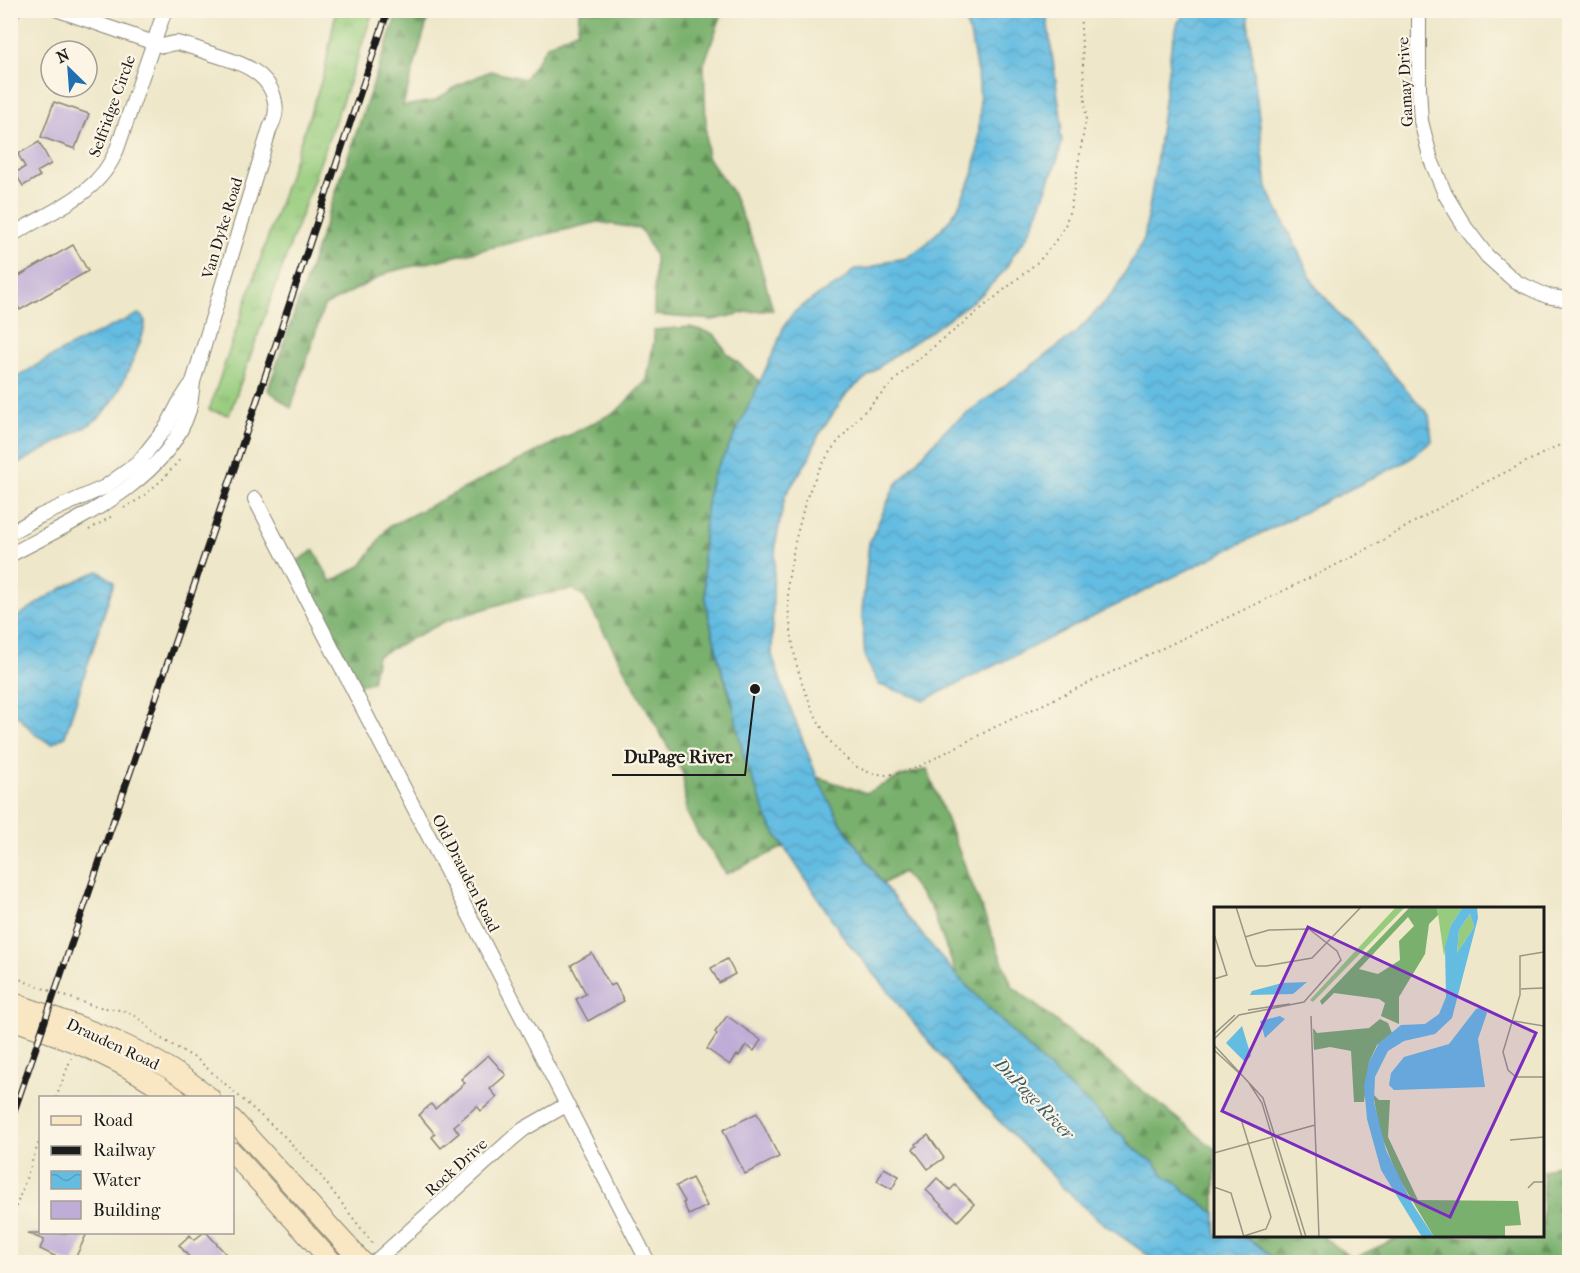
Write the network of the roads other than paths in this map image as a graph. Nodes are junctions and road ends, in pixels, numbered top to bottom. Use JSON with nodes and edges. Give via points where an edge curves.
{"nodes":[{"id":1,"x":58,"y":10,"type":"edge"},
{"id":2,"x":165,"y":10,"type":"edge"},
{"id":3,"x":1419,"y":10,"type":"edge"},
{"id":4,"x":153,"y":42,"type":"junction"},
{"id":5,"x":10,"y":236,"type":"edge"},
{"id":6,"x":1569,"y":300,"type":"edge"},
{"id":7,"x":193,"y":382,"type":"junction"},
{"id":8,"x":255,"y":500,"type":"dead end"},
{"id":9,"x":10,"y":533,"type":"edge"},
{"id":10,"x":10,"y":555,"type":"edge"},
{"id":11,"x":10,"y":1002,"type":"edge"},
{"id":12,"x":10,"y":1019,"type":"edge"},
{"id":13,"x":173,"y":1096,"type":"edge"},
{"id":14,"x":208,"y":1096,"type":"edge"},
{"id":15,"x":566,"y":1105,"type":"junction"},
{"id":16,"x":234,"y":1121,"type":"edge"},
{"id":17,"x":234,"y":1154,"type":"edge"},
{"id":18,"x":332,"y":1263,"type":"edge"},
{"id":19,"x":362,"y":1263,"type":"edge"},
{"id":20,"x":375,"y":1263,"type":"edge"},
{"id":21,"x":648,"y":1263,"type":"edge"}],
"edges":[{"from":1,"to":4,"type":"street"},
{"from":2,"to":4,"type":"street","name":"Selfridge Circle"},
{"from":3,"to":6,"type":"street","name":"Gamay Drive","via":[[1421,121],[1445,194],[1487,256],[1516,282],[1547,296]]},
{"from":4,"to":5,"type":"street","name":"Selfridge Circle","via":[[113,159],[99,179],[83,195]]},
{"from":4,"to":7,"type":"street","name":"Van Dyke Road","via":[[163,46],[177,43],[248,67],[267,84],[275,100],[275,120]]},
{"from":7,"to":9,"type":"street","name":"Van Dyke Road","via":[[163,432],[138,463],[105,487]]},
{"from":7,"to":10,"type":"street","name":"Van Dyke Road","via":[[182,426],[135,483],[77,520]]},
{"from":8,"to":15,"type":"street","name":"Old Drauden Road"},
{"from":11,"to":14,"type":"street","name":"Drauden Road","via":[[114,1040],[173,1071]]},
{"from":12,"to":13,"type":"street","name":"Drauden Road","via":[[77,1042],[136,1071]]},
{"from":15,"to":20,"type":"street","name":"Rock Drive","via":[[513,1138]]},
{"from":15,"to":21,"type":"street","name":"Old Drauden Road"},
{"from":16,"to":19,"type":"street"},
{"from":17,"to":18,"type":"street"}]}
